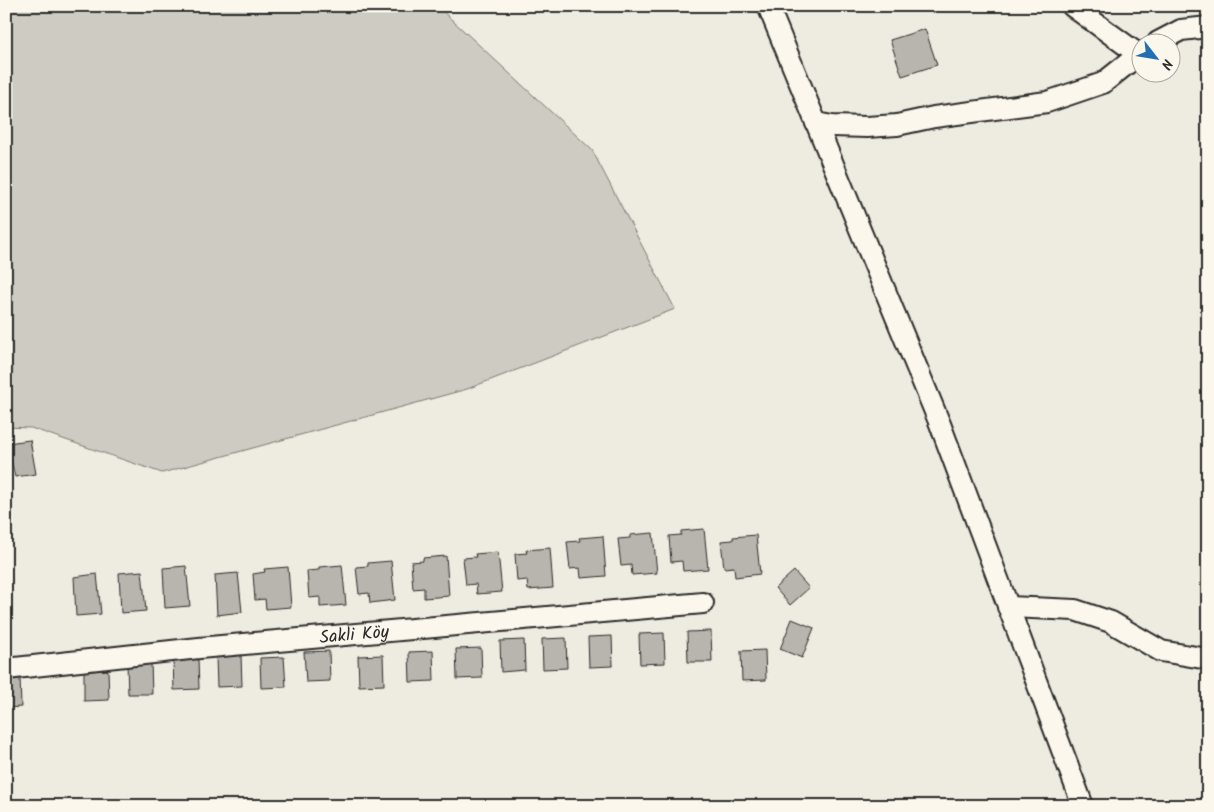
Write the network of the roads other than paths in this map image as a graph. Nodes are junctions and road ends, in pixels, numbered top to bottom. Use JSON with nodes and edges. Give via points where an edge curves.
{"nodes":[{"id":1,"x":768,"y":6,"type":"edge"},
{"id":2,"x":1072,"y":6,"type":"edge"},
{"id":3,"x":1208,"y":27,"type":"edge"},
{"id":4,"x":1177,"y":32,"type":"edge"},
{"id":5,"x":1132,"y":47,"type":"edge"},
{"id":6,"x":1132,"y":59,"type":"edge"},
{"id":7,"x":816,"y":123,"type":"junction"},
{"id":8,"x":703,"y":603,"type":"dead end"},
{"id":9,"x":1008,"y":607,"type":"junction"},
{"id":10,"x":1208,"y":659,"type":"edge"},
{"id":11,"x":6,"y":668,"type":"edge"},
{"id":12,"x":1083,"y":806,"type":"edge"}],
"edges":[{"from":1,"to":7,"type":"street"},
{"from":2,"to":5,"type":"street"},
{"from":3,"to":4,"type":"street"},
{"from":6,"to":7,"type":"street","via":[[1103,83],[1047,102],[934,117],[897,126]]},
{"from":7,"to":9,"type":"street","via":[[940,424]]},
{"from":8,"to":11,"type":"street","name":"Sakli Köy"},
{"from":9,"to":10,"type":"street","via":[[1075,610],[1111,622],[1161,651]]},
{"from":9,"to":12,"type":"street"}]}
